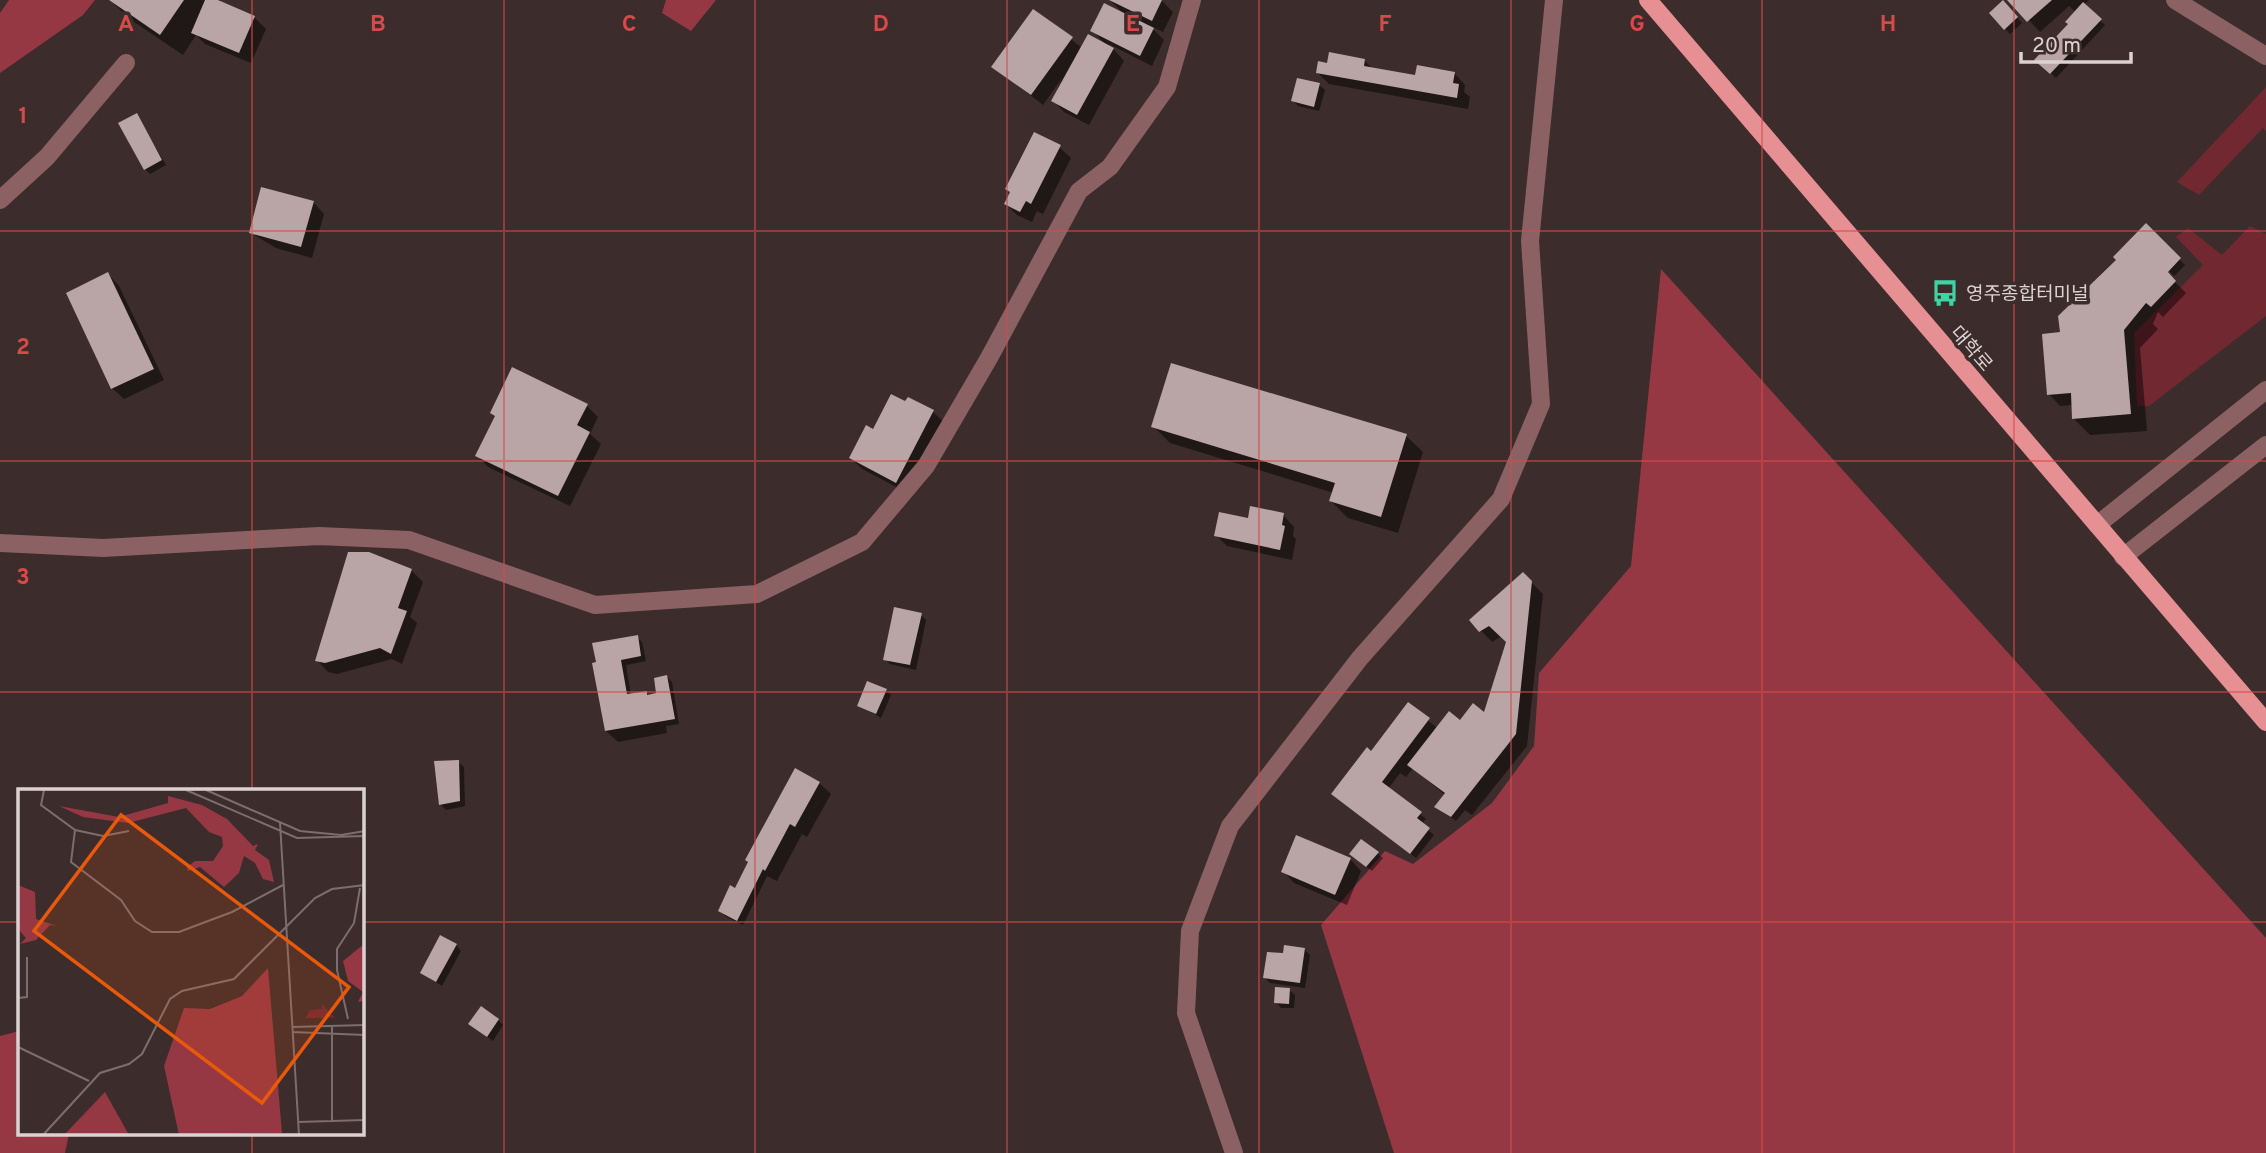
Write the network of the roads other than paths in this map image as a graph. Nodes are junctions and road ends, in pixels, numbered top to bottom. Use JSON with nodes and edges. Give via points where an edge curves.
{"nodes":[{"id":1,"x":1192,"y":0,"type":"edge"},
{"id":2,"x":1554,"y":0,"type":"edge"},
{"id":3,"x":1648,"y":0,"type":"edge"},
{"id":4,"x":2175,"y":0,"type":"edge"},
{"id":5,"x":2266,"y":56,"type":"edge"},
{"id":6,"x":126,"y":63,"type":"dead end"},
{"id":7,"x":0,"y":200,"type":"edge"},
{"id":8,"x":2266,"y":390,"type":"edge"},
{"id":9,"x":2266,"y":444,"type":"edge"},
{"id":10,"x":2097,"y":525,"type":"junction"},
{"id":11,"x":0,"y":543,"type":"edge"},
{"id":12,"x":2123,"y":557,"type":"junction"},
{"id":13,"x":2266,"y":722,"type":"edge"},
{"id":14,"x":1234,"y":1153,"type":"edge"}],
"edges":[{"from":1,"to":11,"type":"street","via":[[1167,86],[1110,167],[1079,191],[926,466],[862,542],[757,594],[595,605],[410,540],[319,536],[103,548]]},
{"from":2,"to":14,"type":"street","via":[[1530,241],[1541,404],[1502,499],[1360,658],[1230,826],[1190,931],[1186,1013]]},
{"from":3,"to":10,"type":"main road","name":"대학로"},
{"from":4,"to":5,"type":"street"},
{"from":6,"to":7,"type":"street","via":[[47,157]]},
{"from":8,"to":10,"type":"street"},
{"from":9,"to":12,"type":"street"},
{"from":10,"to":12,"type":"main road","name":"대학로"},
{"from":12,"to":13,"type":"main road","name":"대학로"}]}
